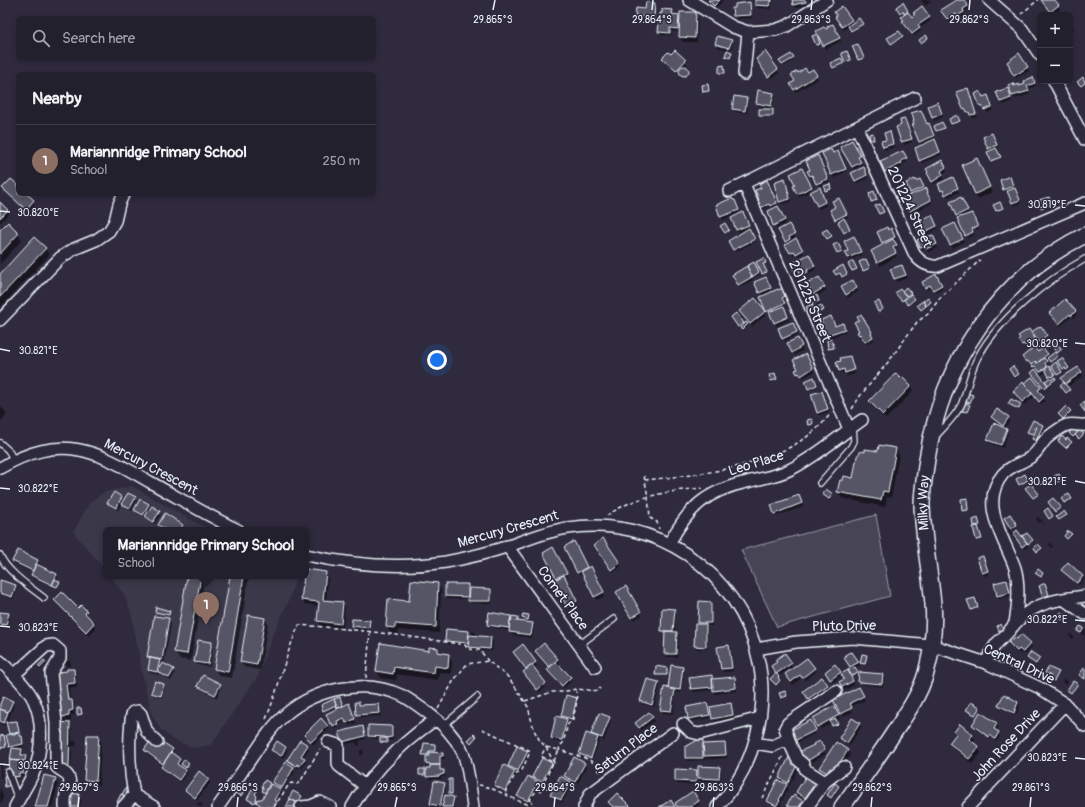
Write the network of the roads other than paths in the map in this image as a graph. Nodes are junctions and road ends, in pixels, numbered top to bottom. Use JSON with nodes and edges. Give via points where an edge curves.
{"nodes":[{"id":1,"x":689,"y":0,"type":"edge"},
{"id":2,"x":827,"y":0,"type":"edge"},
{"id":3,"x":989,"y":0,"type":"edge"},
{"id":4,"x":748,"y":32,"type":"junction"},
{"id":5,"x":1037,"y":51,"type":"edge"},
{"id":6,"x":744,"y":74,"type":"dead end"},
{"id":7,"x":1056,"y":84,"type":"edge"},
{"id":8,"x":915,"y":98,"type":"dead end"},
{"id":9,"x":857,"y":128,"type":"junction"},
{"id":10,"x":1085,"y":140,"type":"edge"},
{"id":11,"x":744,"y":184,"type":"junction"},
{"id":12,"x":729,"y":191,"type":"dead end"},
{"id":13,"x":123,"y":196,"type":"edge"},
{"id":14,"x":1085,"y":203,"type":"edge"},
{"id":15,"x":1085,"y":235,"type":"edge"},
{"id":16,"x":1085,"y":259,"type":"edge"},
{"id":17,"x":0,"y":320,"type":"edge"},
{"id":18,"x":852,"y":424,"type":"junction"},
{"id":19,"x":1085,"y":425,"type":"edge"},
{"id":20,"x":0,"y":443,"type":"edge"},
{"id":21,"x":929,"y":445,"type":"junction"},
{"id":22,"x":14,"y":460,"type":"junction"},
{"id":23,"x":0,"y":468,"type":"edge"},
{"id":24,"x":820,"y":484,"type":"dead end"},
{"id":25,"x":233,"y":527,"type":"edge"},
{"id":26,"x":669,"y":544,"type":"junction"},
{"id":27,"x":507,"y":546,"type":"junction"},
{"id":28,"x":0,"y":555,"type":"edge"},
{"id":29,"x":309,"y":556,"type":"edge"},
{"id":30,"x":1085,"y":596,"type":"edge"},
{"id":31,"x":44,"y":598,"type":"dead end"},
{"id":32,"x":1063,"y":600,"type":"junction"},
{"id":33,"x":1085,"y":614,"type":"edge"},
{"id":34,"x":614,"y":619,"type":"dead end"},
{"id":35,"x":1015,"y":623,"type":"junction"},
{"id":36,"x":579,"y":645,"type":"junction"},
{"id":37,"x":931,"y":645,"type":"junction"},
{"id":38,"x":756,"y":649,"type":"junction"},
{"id":39,"x":986,"y":663,"type":"junction"},
{"id":40,"x":595,"y":667,"type":"dead end"},
{"id":41,"x":5,"y":670,"type":"edge"},
{"id":42,"x":836,"y":691,"type":"dead end"},
{"id":43,"x":478,"y":697,"type":"dead end"},
{"id":44,"x":1065,"y":704,"type":"junction"},
{"id":45,"x":760,"y":718,"type":"junction"},
{"id":46,"x":438,"y":721,"type":"junction"},
{"id":47,"x":683,"y":724,"type":"dead end"},
{"id":48,"x":1085,"y":726,"type":"edge"},
{"id":49,"x":673,"y":733,"type":"dead end"},
{"id":50,"x":157,"y":742,"type":"dead end"},
{"id":51,"x":328,"y":742,"type":"road end"},
{"id":52,"x":754,"y":742,"type":"junction"},
{"id":53,"x":789,"y":743,"type":"junction"},
{"id":54,"x":844,"y":767,"type":"dead end"},
{"id":55,"x":8,"y":772,"type":"dead end"},
{"id":56,"x":825,"y":782,"type":"junction"},
{"id":57,"x":365,"y":786,"type":"junction"},
{"id":58,"x":134,"y":795,"type":"junction"},
{"id":59,"x":16,"y":803,"type":"edge"},
{"id":60,"x":65,"y":807,"type":"edge"},
{"id":61,"x":123,"y":807,"type":"edge"},
{"id":62,"x":154,"y":807,"type":"edge"},
{"id":63,"x":218,"y":807,"type":"edge"},
{"id":64,"x":301,"y":807,"type":"edge"},
{"id":65,"x":330,"y":807,"type":"edge"},
{"id":66,"x":352,"y":807,"type":"edge"},
{"id":67,"x":473,"y":807,"type":"edge"},
{"id":68,"x":584,"y":807,"type":"edge"},
{"id":69,"x":717,"y":807,"type":"edge"},
{"id":70,"x":807,"y":807,"type":"edge"},
{"id":71,"x":842,"y":807,"type":"edge"},
{"id":72,"x":968,"y":807,"type":"edge"}],
"edges":[{"from":1,"to":4,"type":"street","via":[[733,27]]},
{"from":2,"to":4,"type":"street","via":[[787,26],[775,30]]},
{"from":3,"to":5,"type":"street","via":[[1014,21]]},
{"from":4,"to":6,"type":"street"},
{"from":7,"to":10,"type":"street"},
{"from":8,"to":9,"type":"street"},
{"from":9,"to":11,"type":"street"},
{"from":9,"to":14,"type":"street","name":"201224 Street","via":[[915,255],[925,264],[938,266]]},
{"from":11,"to":12,"type":"street"},
{"from":11,"to":18,"type":"street","name":"201225 Street","via":[[838,403]]},
{"from":13,"to":17,"type":"street","via":[[115,222],[108,230],[96,240],[60,258]]},
{"from":15,"to":21,"type":"street","name":"Milky Way","via":[[1040,263],[1022,278],[974,333],[941,399]]},
{"from":16,"to":21,"type":"lane","via":[[1050,282],[994,333],[977,358],[959,409]]},
{"from":18,"to":24,"type":"lane","via":[[854,440],[851,447]]},
{"from":18,"to":26,"type":"street","name":"Leo Place","via":[[791,469],[721,490],[704,499],[688,514]]},
{"from":19,"to":35,"type":"street","via":[[1068,424],[1062,427],[1047,438],[1032,456],[1004,473],[993,492],[992,507],[1015,568]]},
{"from":20,"to":22,"type":"lane"},
{"from":21,"to":37,"type":"street","name":"Milky Way","via":[[922,503],[933,605]]},
{"from":22,"to":23,"type":"street","name":"Mercury Crescent"},
{"from":22,"to":25,"type":"street","name":"Mercury Crescent","via":[[54,449],[95,453]]},
{"from":26,"to":27,"type":"street","name":"Mercury Crescent","via":[[634,530],[577,526],[555,530]]},
{"from":26,"to":38,"type":"street","name":"Mercury Crescent","via":[[699,562],[726,589],[742,613]]},
{"from":27,"to":29,"type":"street","name":"Mercury Crescent","via":[[448,561],[408,566],[353,564]]},
{"from":27,"to":36,"type":"street","name":"Comet Place"},
{"from":28,"to":31,"type":"lane","via":[[8,568]]},
{"from":30,"to":32,"type":"street"},
{"from":32,"to":33,"type":"street"},
{"from":32,"to":35,"type":"street","via":[[1051,601],[1037,607]]},
{"from":34,"to":36,"type":"lane"},
{"from":35,"to":39,"type":"street","via":[[995,645]]},
{"from":36,"to":40,"type":"street","name":"Comet Place"},
{"from":37,"to":38,"type":"street","name":"Pluto Drive","via":[[853,638],[796,642]]},
{"from":37,"to":39,"type":"street","name":"Central Drive"},
{"from":37,"to":71,"type":"street","name":"Milky Way","via":[[926,674],[912,705],[874,764]]},
{"from":38,"to":45,"type":"street","name":"Mercury Crescent","via":[[761,671]]},
{"from":39,"to":44,"type":"street","name":"Central Drive","via":[[1040,688]]},
{"from":41,"to":59,"type":"street","via":[[34,701],[39,719],[39,753],[35,769]]},
{"from":41,"to":60,"type":"street","via":[[46,646],[53,645],[60,651],[60,658],[51,673],[56,723],[56,766],[70,781]]},
{"from":42,"to":53,"type":"street","via":[[788,723],[785,728]]},
{"from":43,"to":46,"type":"lane"},
{"from":44,"to":48,"type":"street","name":"Central Drive"},
{"from":44,"to":72,"type":"street","name":"John Rose Drive"},
{"from":45,"to":47,"type":"street","via":[[699,734],[691,732]]},
{"from":45,"to":52,"type":"street","name":"Mercury Crescent"},
{"from":46,"to":57,"type":"street","via":[[415,734]]},
{"from":46,"to":63,"type":"street","via":[[402,696],[386,690],[365,688],[325,692],[302,702],[272,728]]},
{"from":46,"to":67,"type":"street","via":[[454,737],[463,752]]},
{"from":49,"to":68,"type":"street","name":"Saturn Place","via":[[590,794]]},
{"from":50,"to":58,"type":"street","via":[[147,732],[141,714],[138,711],[133,712],[130,775]]},
{"from":51,"to":57,"type":"street","via":[[338,745],[339,766]]},
{"from":52,"to":53,"type":"street","via":[[773,746]]},
{"from":52,"to":69,"type":"street","name":"Mercury Crescent","via":[[736,784]]},
{"from":53,"to":56,"type":"street","via":[[794,755],[806,770]]},
{"from":54,"to":56,"type":"street"},
{"from":55,"to":59,"type":"lane"},
{"from":56,"to":70,"type":"street"},
{"from":57,"to":66,"type":"street"},
{"from":58,"to":61,"type":"street"},
{"from":58,"to":62,"type":"street"},
{"from":64,"to":65,"type":"street","via":[[320,802]]}]}
